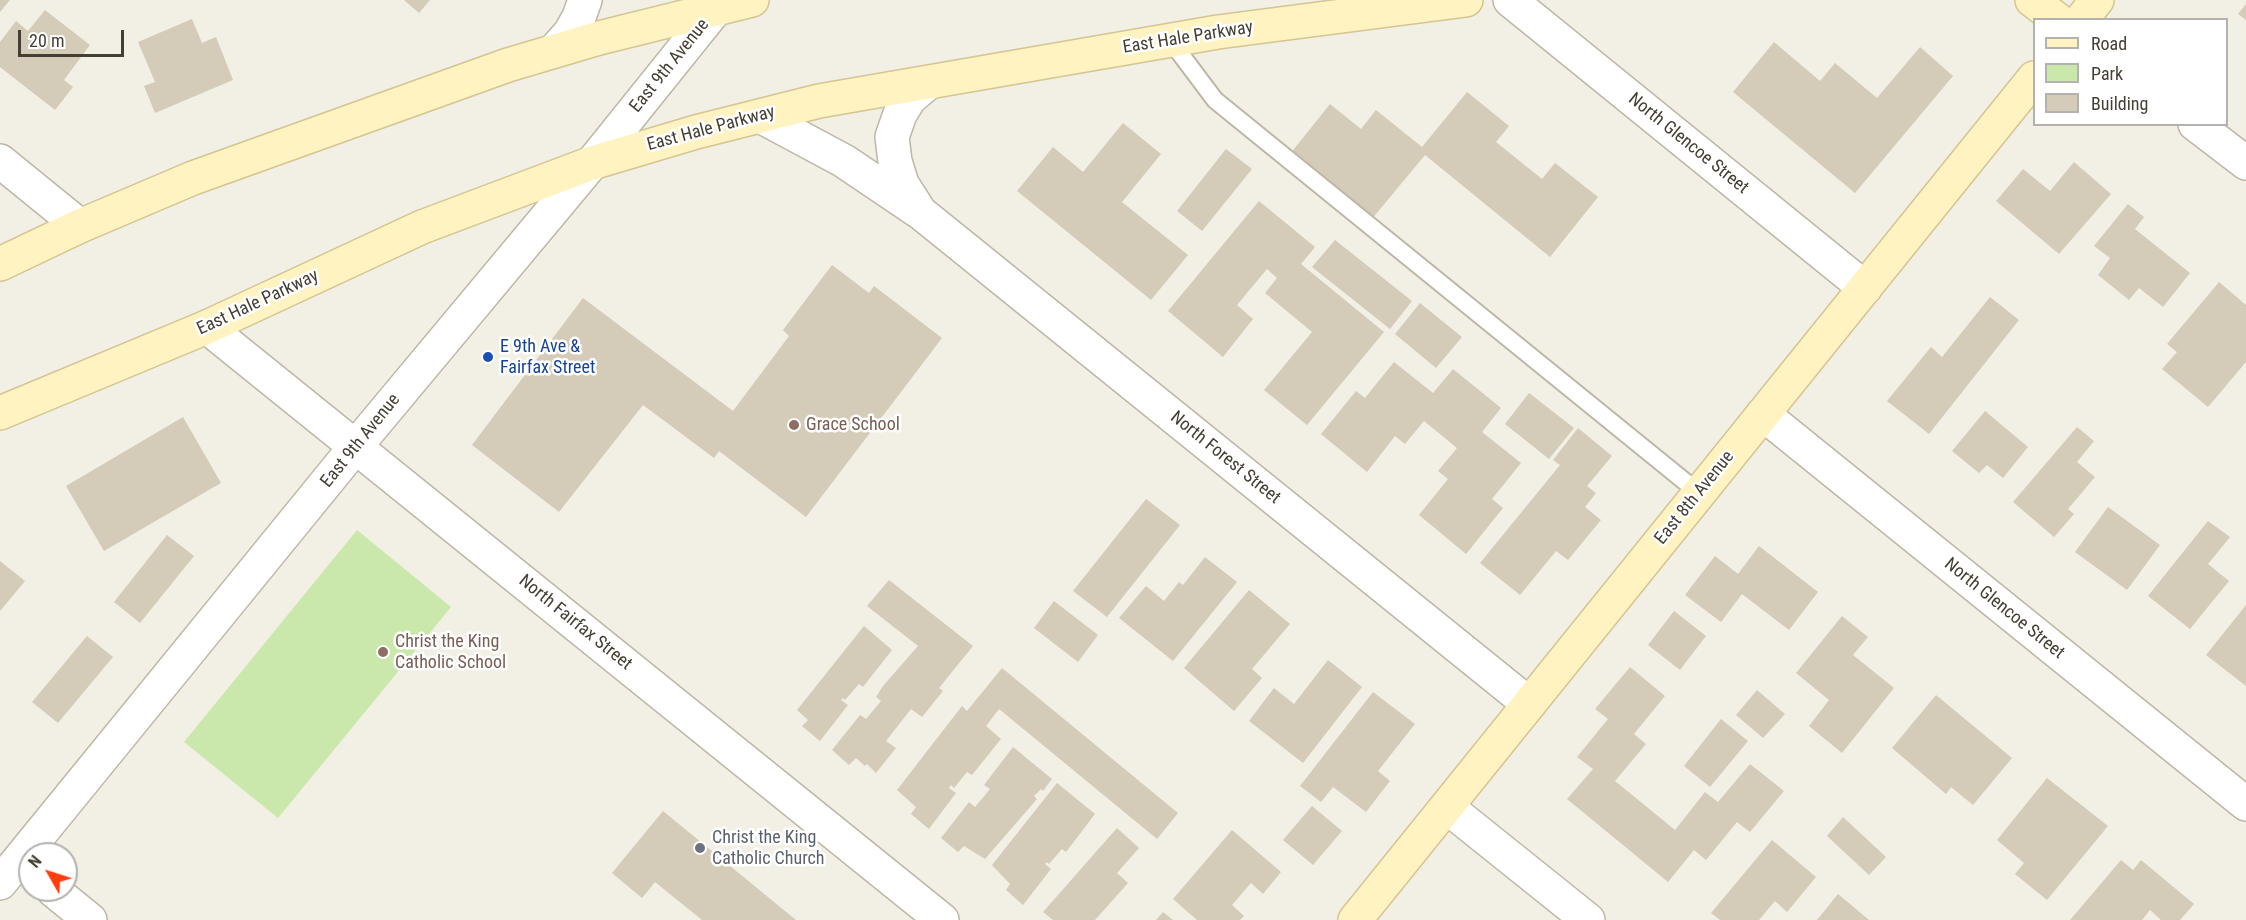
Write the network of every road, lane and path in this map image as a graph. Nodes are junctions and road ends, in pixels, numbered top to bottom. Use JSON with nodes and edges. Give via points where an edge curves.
{"nodes":[{"id":1,"x":585,"y":0,"type":"edge"},
{"id":2,"x":752,"y":0,"type":"edge"},
{"id":3,"x":1466,"y":0,"type":"edge"},
{"id":4,"x":1510,"y":0,"type":"edge"},
{"id":5,"x":2032,"y":0,"type":"edge"},
{"id":6,"x":2097,"y":0,"type":"edge"},
{"id":7,"x":711,"y":3,"type":"edge"},
{"id":8,"x":2055,"y":18,"type":"edge"},
{"id":9,"x":2083,"y":18,"type":"edge"},
{"id":10,"x":1170,"y":40,"type":"junction"},
{"id":11,"x":554,"y":51,"type":"junction"},
{"id":12,"x":2033,"y":79,"type":"edge"},
{"id":13,"x":928,"y":82,"type":"junction"},
{"id":14,"x":760,"y":116,"type":"junction"},
{"id":15,"x":2198,"y":126,"type":"edge"},
{"id":16,"x":0,"y":161,"type":"edge"},
{"id":17,"x":592,"y":163,"type":"junction"},
{"id":18,"x":2246,"y":163,"type":"edge"},
{"id":19,"x":921,"y":213,"type":"junction"},
{"id":20,"x":80,"y":226,"type":"junction"},
{"id":21,"x":0,"y":264,"type":"edge"},
{"id":22,"x":1865,"y":288,"type":"junction"},
{"id":23,"x":207,"y":327,"type":"junction"},
{"id":24,"x":0,"y":413,"type":"edge"},
{"id":25,"x":1763,"y":414,"type":"junction"},
{"id":26,"x":356,"y":446,"type":"junction"},
{"id":27,"x":1699,"y":493,"type":"junction"},
{"id":28,"x":1529,"y":704,"type":"junction"},
{"id":29,"x":2246,"y":804,"type":"edge"},
{"id":30,"x":1446,"y":807,"type":"junction"},
{"id":31,"x":12,"y":866,"type":"edge"},
{"id":32,"x":68,"y":902,"type":"edge"},
{"id":33,"x":90,"y":920,"type":"edge"},
{"id":34,"x":942,"y":920,"type":"edge"},
{"id":35,"x":1355,"y":920,"type":"edge"},
{"id":36,"x":1588,"y":920,"type":"edge"}],
"edges":[{"from":1,"to":11,"type":"street","via":[[570,33]]},
{"from":2,"to":7,"type":"street"},
{"from":3,"to":10,"type":"street","name":"East Hale Parkway"},
{"from":4,"to":22,"type":"street","name":"North Glencoe Street"},
{"from":5,"to":8,"type":"street"},
{"from":6,"to":9,"type":"street"},
{"from":7,"to":11,"type":"street"},
{"from":7,"to":17,"type":"street","name":"East 9th Avenue"},
{"from":10,"to":13,"type":"street","name":"East Hale Parkway"},
{"from":10,"to":27,"type":"lane","via":[[1215,100]]},
{"from":11,"to":20,"type":"street","via":[[204,174]]},
{"from":12,"to":22,"type":"street","name":"East 8th Avenue"},
{"from":13,"to":14,"type":"street","name":"East Hale Parkway"},
{"from":13,"to":19,"type":"street","name":"North Forest Street","via":[[910,98],[892,137],[902,184]]},
{"from":14,"to":17,"type":"street","name":"East Hale Parkway"},
{"from":14,"to":19,"type":"street","name":"North Forest Street","via":[[844,161]]},
{"from":15,"to":18,"type":"street"},
{"from":16,"to":20,"type":"street"},
{"from":17,"to":23,"type":"street","name":"East Hale Parkway","via":[[422,227]]},
{"from":17,"to":26,"type":"street","name":"East 9th Avenue"},
{"from":19,"to":28,"type":"street","name":"North Forest Street"},
{"from":20,"to":21,"type":"street"},
{"from":22,"to":25,"type":"street","name":"East 8th Avenue"},
{"from":23,"to":24,"type":"street","name":"East Hale Parkway"},
{"from":23,"to":26,"type":"street","name":"North Fairfax Street"},
{"from":25,"to":27,"type":"street","name":"East 8th Avenue"},
{"from":25,"to":29,"type":"street","name":"North Glencoe Street"},
{"from":26,"to":31,"type":"street","name":"East 9th Avenue"},
{"from":26,"to":34,"type":"street","name":"North Fairfax Street"},
{"from":27,"to":28,"type":"street","name":"East 8th Avenue"},
{"from":28,"to":30,"type":"street","name":"East 8th Avenue"},
{"from":30,"to":35,"type":"street","name":"East 8th Avenue"},
{"from":30,"to":36,"type":"street"},
{"from":32,"to":33,"type":"street"}]}
